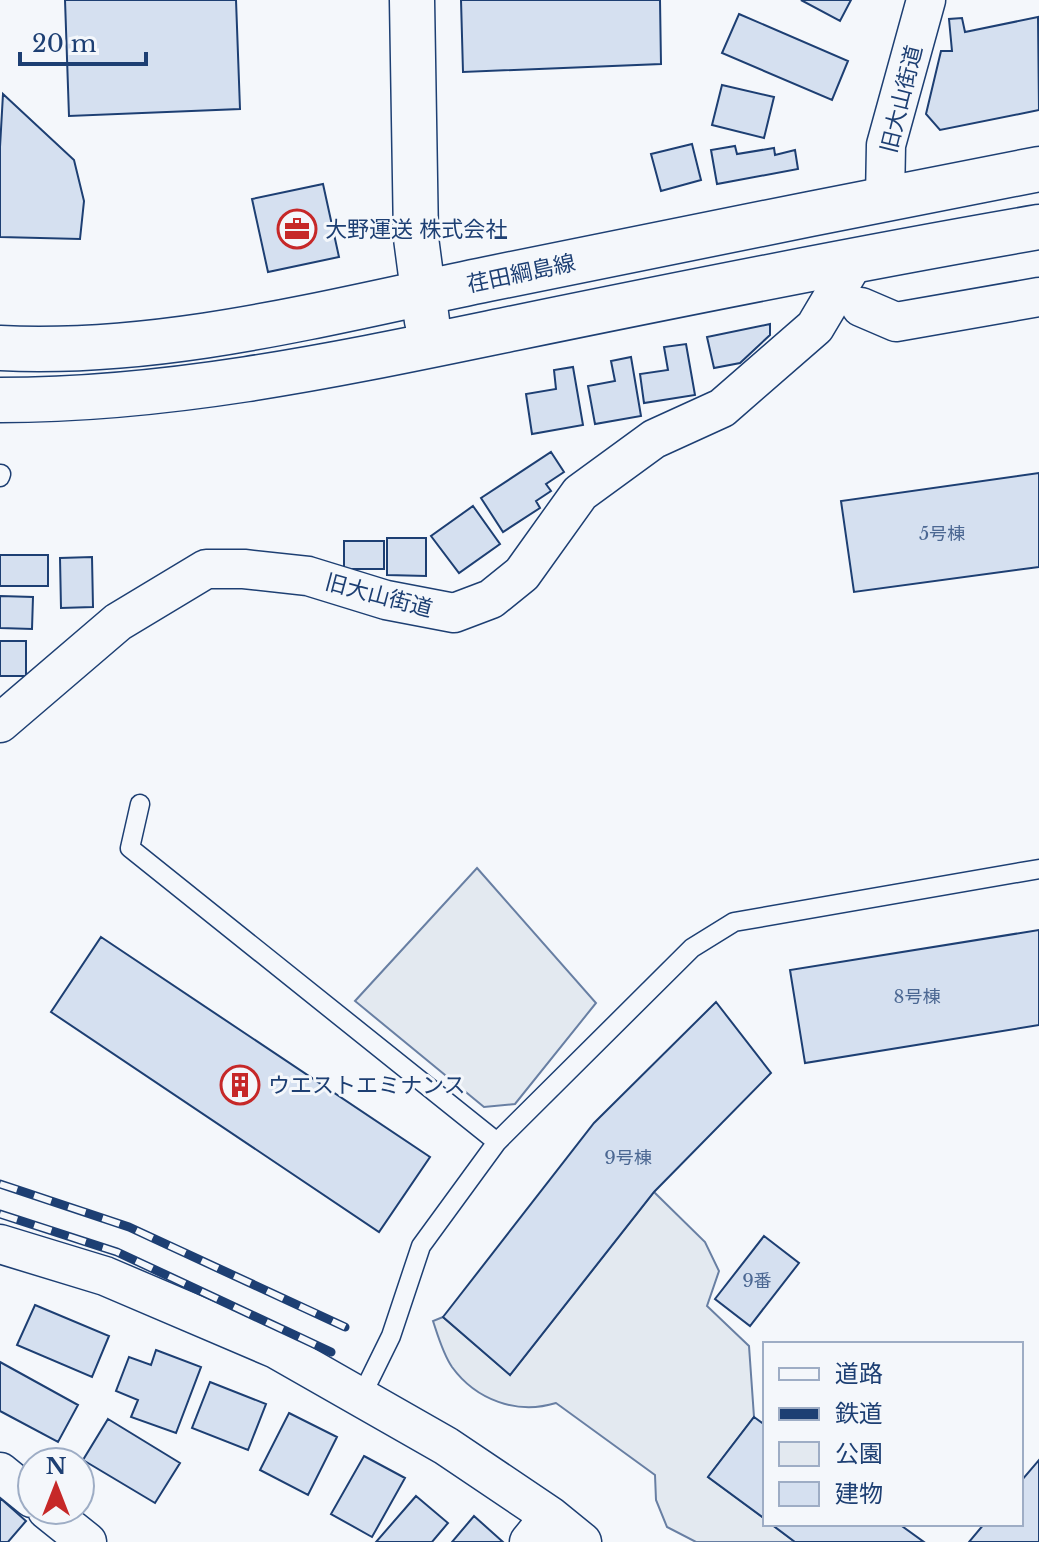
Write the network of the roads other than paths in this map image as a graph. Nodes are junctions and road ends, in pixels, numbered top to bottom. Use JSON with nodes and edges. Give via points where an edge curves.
{"nodes":[{"id":1,"x":412,"y":0,"type":"edge"},
{"id":2,"x":926,"y":0,"type":"edge"},
{"id":3,"x":1039,"y":169,"type":"edge"},
{"id":4,"x":885,"y":199,"type":"junction"},
{"id":5,"x":1039,"y":227,"type":"edge"},
{"id":6,"x":856,"y":258,"type":"junction"},
{"id":7,"x":422,"y":293,"type":"junction"},
{"id":8,"x":1039,"y":297,"type":"edge"},
{"id":9,"x":861,"y":307,"type":"dead end"},
{"id":10,"x":431,"y":347,"type":"junction"},
{"id":11,"x":0,"y":348,"type":"edge"},
{"id":12,"x":0,"y":400,"type":"edge"},
{"id":13,"x":0,"y":723,"type":"edge"},
{"id":14,"x":140,"y":804,"type":"dead end"},
{"id":15,"x":1039,"y":869,"type":"edge"},
{"id":16,"x":497,"y":1142,"type":"junction"},
{"id":17,"x":0,"y":1244,"type":"edge"},
{"id":18,"x":361,"y":1397,"type":"junction"},
{"id":19,"x":0,"y":1472,"type":"edge"},
{"id":20,"x":16,"y":1485,"type":"edge"},
{"id":21,"x":67,"y":1526,"type":"edge"},
{"id":22,"x":539,"y":1529,"type":"edge"},
{"id":23,"x":87,"y":1542,"type":"edge"},
{"id":24,"x":582,"y":1542,"type":"edge"}],
"edges":[{"from":1,"to":7,"type":"main road","via":[[416,238]]},
{"from":2,"to":4,"type":"street","name":"旧大山街道","via":[[886,145]]},
{"from":3,"to":4,"type":"main road","name":"荏田綱島線"},
{"from":4,"to":7,"type":"main road","name":"荏田綱島線"},
{"from":5,"to":6,"type":"main road"},
{"from":6,"to":10,"type":"main road"},
{"from":6,"to":13,"type":"street","name":"旧大山街道","via":[[815,327],[722,408],[654,439],[580,493],[522,574],[491,599],[454,613],[386,600],[308,576],[206,569],[118,622]]},
{"from":7,"to":10,"type":"main road"},
{"from":7,"to":11,"type":"main road","name":"荏田綱島線","via":[[236,333],[53,351]]},
{"from":8,"to":9,"type":"street","via":[[896,322]]},
{"from":10,"to":12,"type":"main road","via":[[201,388]]},
{"from":14,"to":16,"type":"lane","via":[[130,848]]},
{"from":15,"to":16,"type":"lane","via":[[734,922],[692,948]]},
{"from":16,"to":18,"type":"lane","via":[[421,1246],[391,1336]]},
{"from":17,"to":18,"type":"street","via":[[105,1276],[276,1349]]},
{"from":18,"to":22,"type":"street","via":[[446,1446]]},
{"from":19,"to":20,"type":"street"},
{"from":21,"to":23,"type":"street"},
{"from":22,"to":24,"type":"street"}]}
